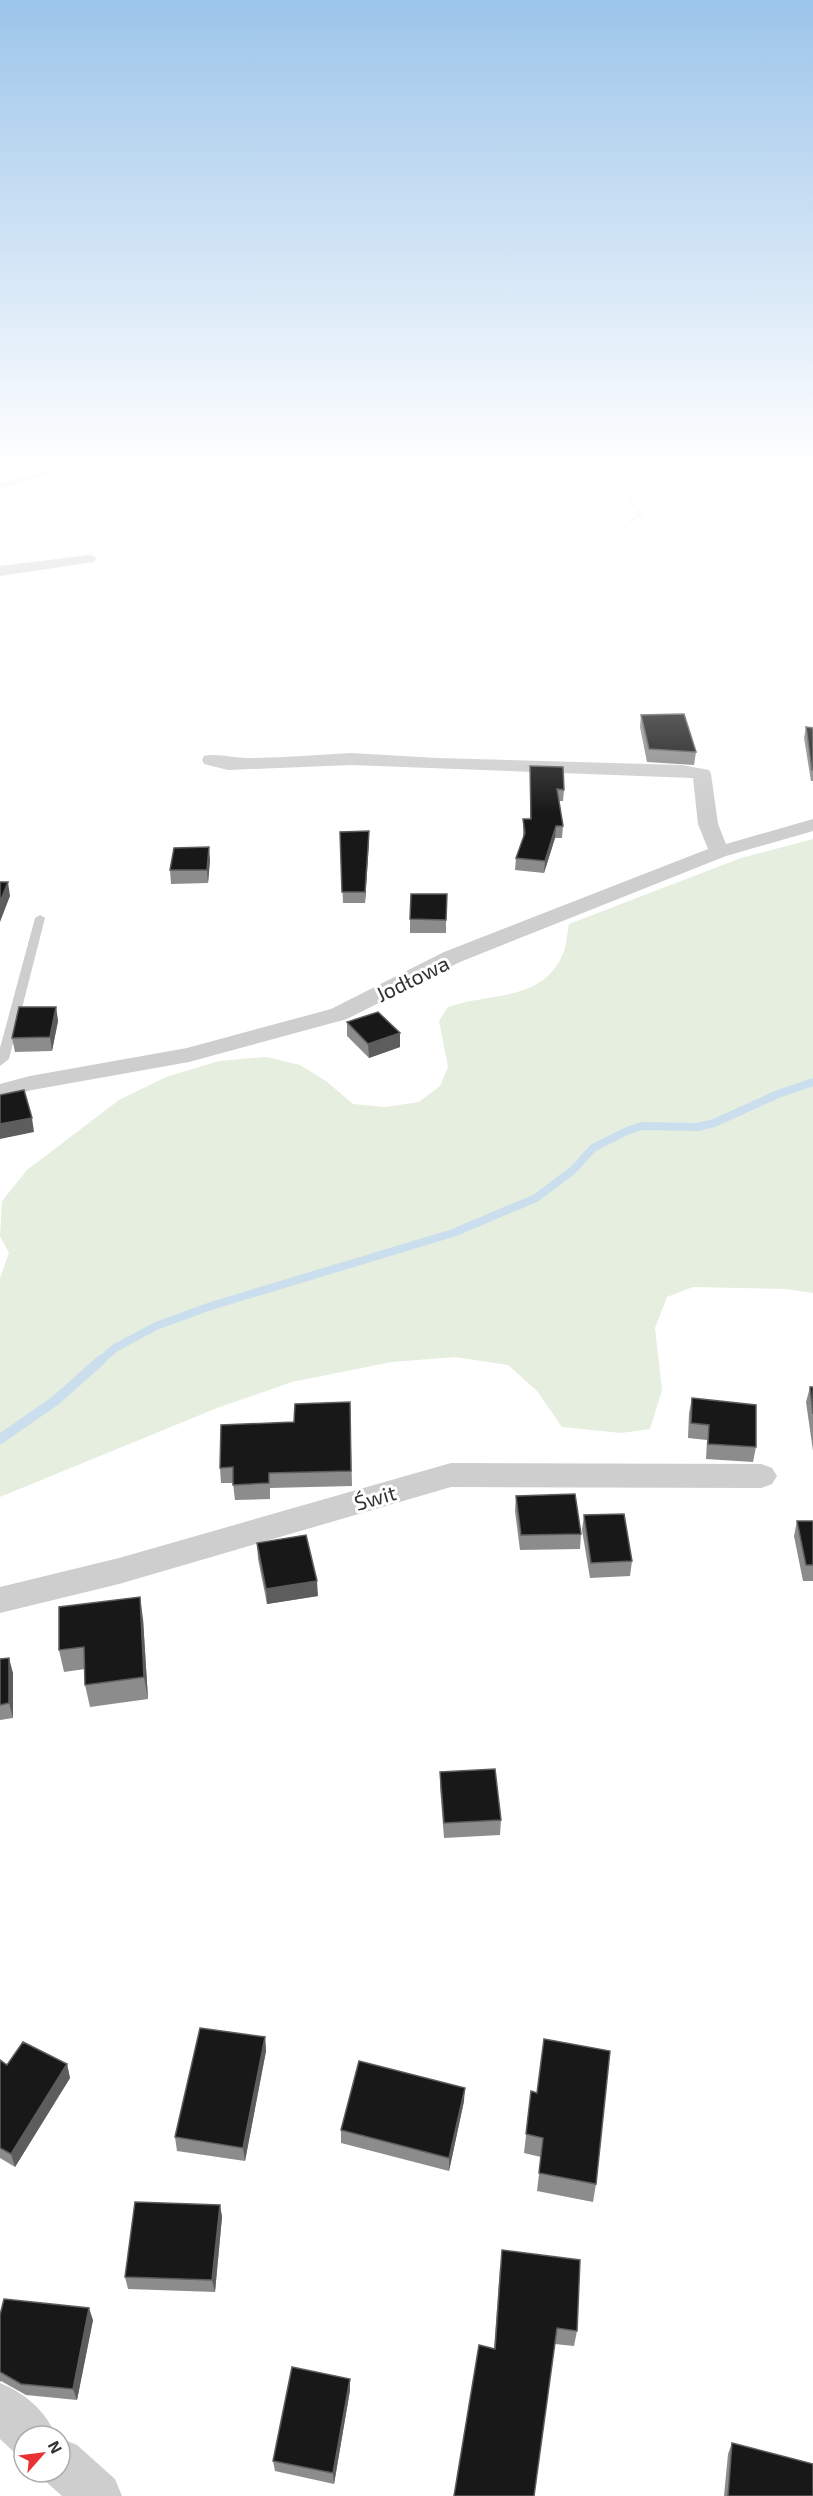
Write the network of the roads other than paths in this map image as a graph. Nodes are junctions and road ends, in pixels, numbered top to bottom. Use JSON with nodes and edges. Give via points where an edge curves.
{"nodes":[{"id":1,"x":211,"y":760,"type":"dead end"},
{"id":2,"x":813,"y":825,"type":"edge"},
{"id":3,"x":719,"y":852,"type":"junction"},
{"id":4,"x":40,"y":918,"type":"dead end"},
{"id":5,"x":0,"y":1062,"type":"edge"},
{"id":6,"x":0,"y":1091,"type":"edge"},
{"id":7,"x":761,"y":1476,"type":"dead end"},
{"id":8,"x":0,"y":1600,"type":"edge"},
{"id":9,"x":0,"y":2407,"type":"edge"},
{"id":10,"x":19,"y":2424,"type":"edge"},
{"id":11,"x":72,"y":2473,"type":"edge"},
{"id":12,"x":98,"y":2496,"type":"edge"}],
"edges":[{"from":1,"to":3,"type":"street","via":[[252,764],[351,759],[702,774],[708,824]]},
{"from":2,"to":3,"type":"street","name":"Jodłowa"},
{"from":3,"to":6,"type":"street","name":"Jodłowa","via":[[452,957],[339,1014],[189,1055]]},
{"from":4,"to":5,"type":"lane"},
{"from":7,"to":8,"type":"street","name":"Świt","via":[[451,1475],[119,1571]]},
{"from":9,"to":10,"type":"street"},
{"from":11,"to":12,"type":"street"}]}
